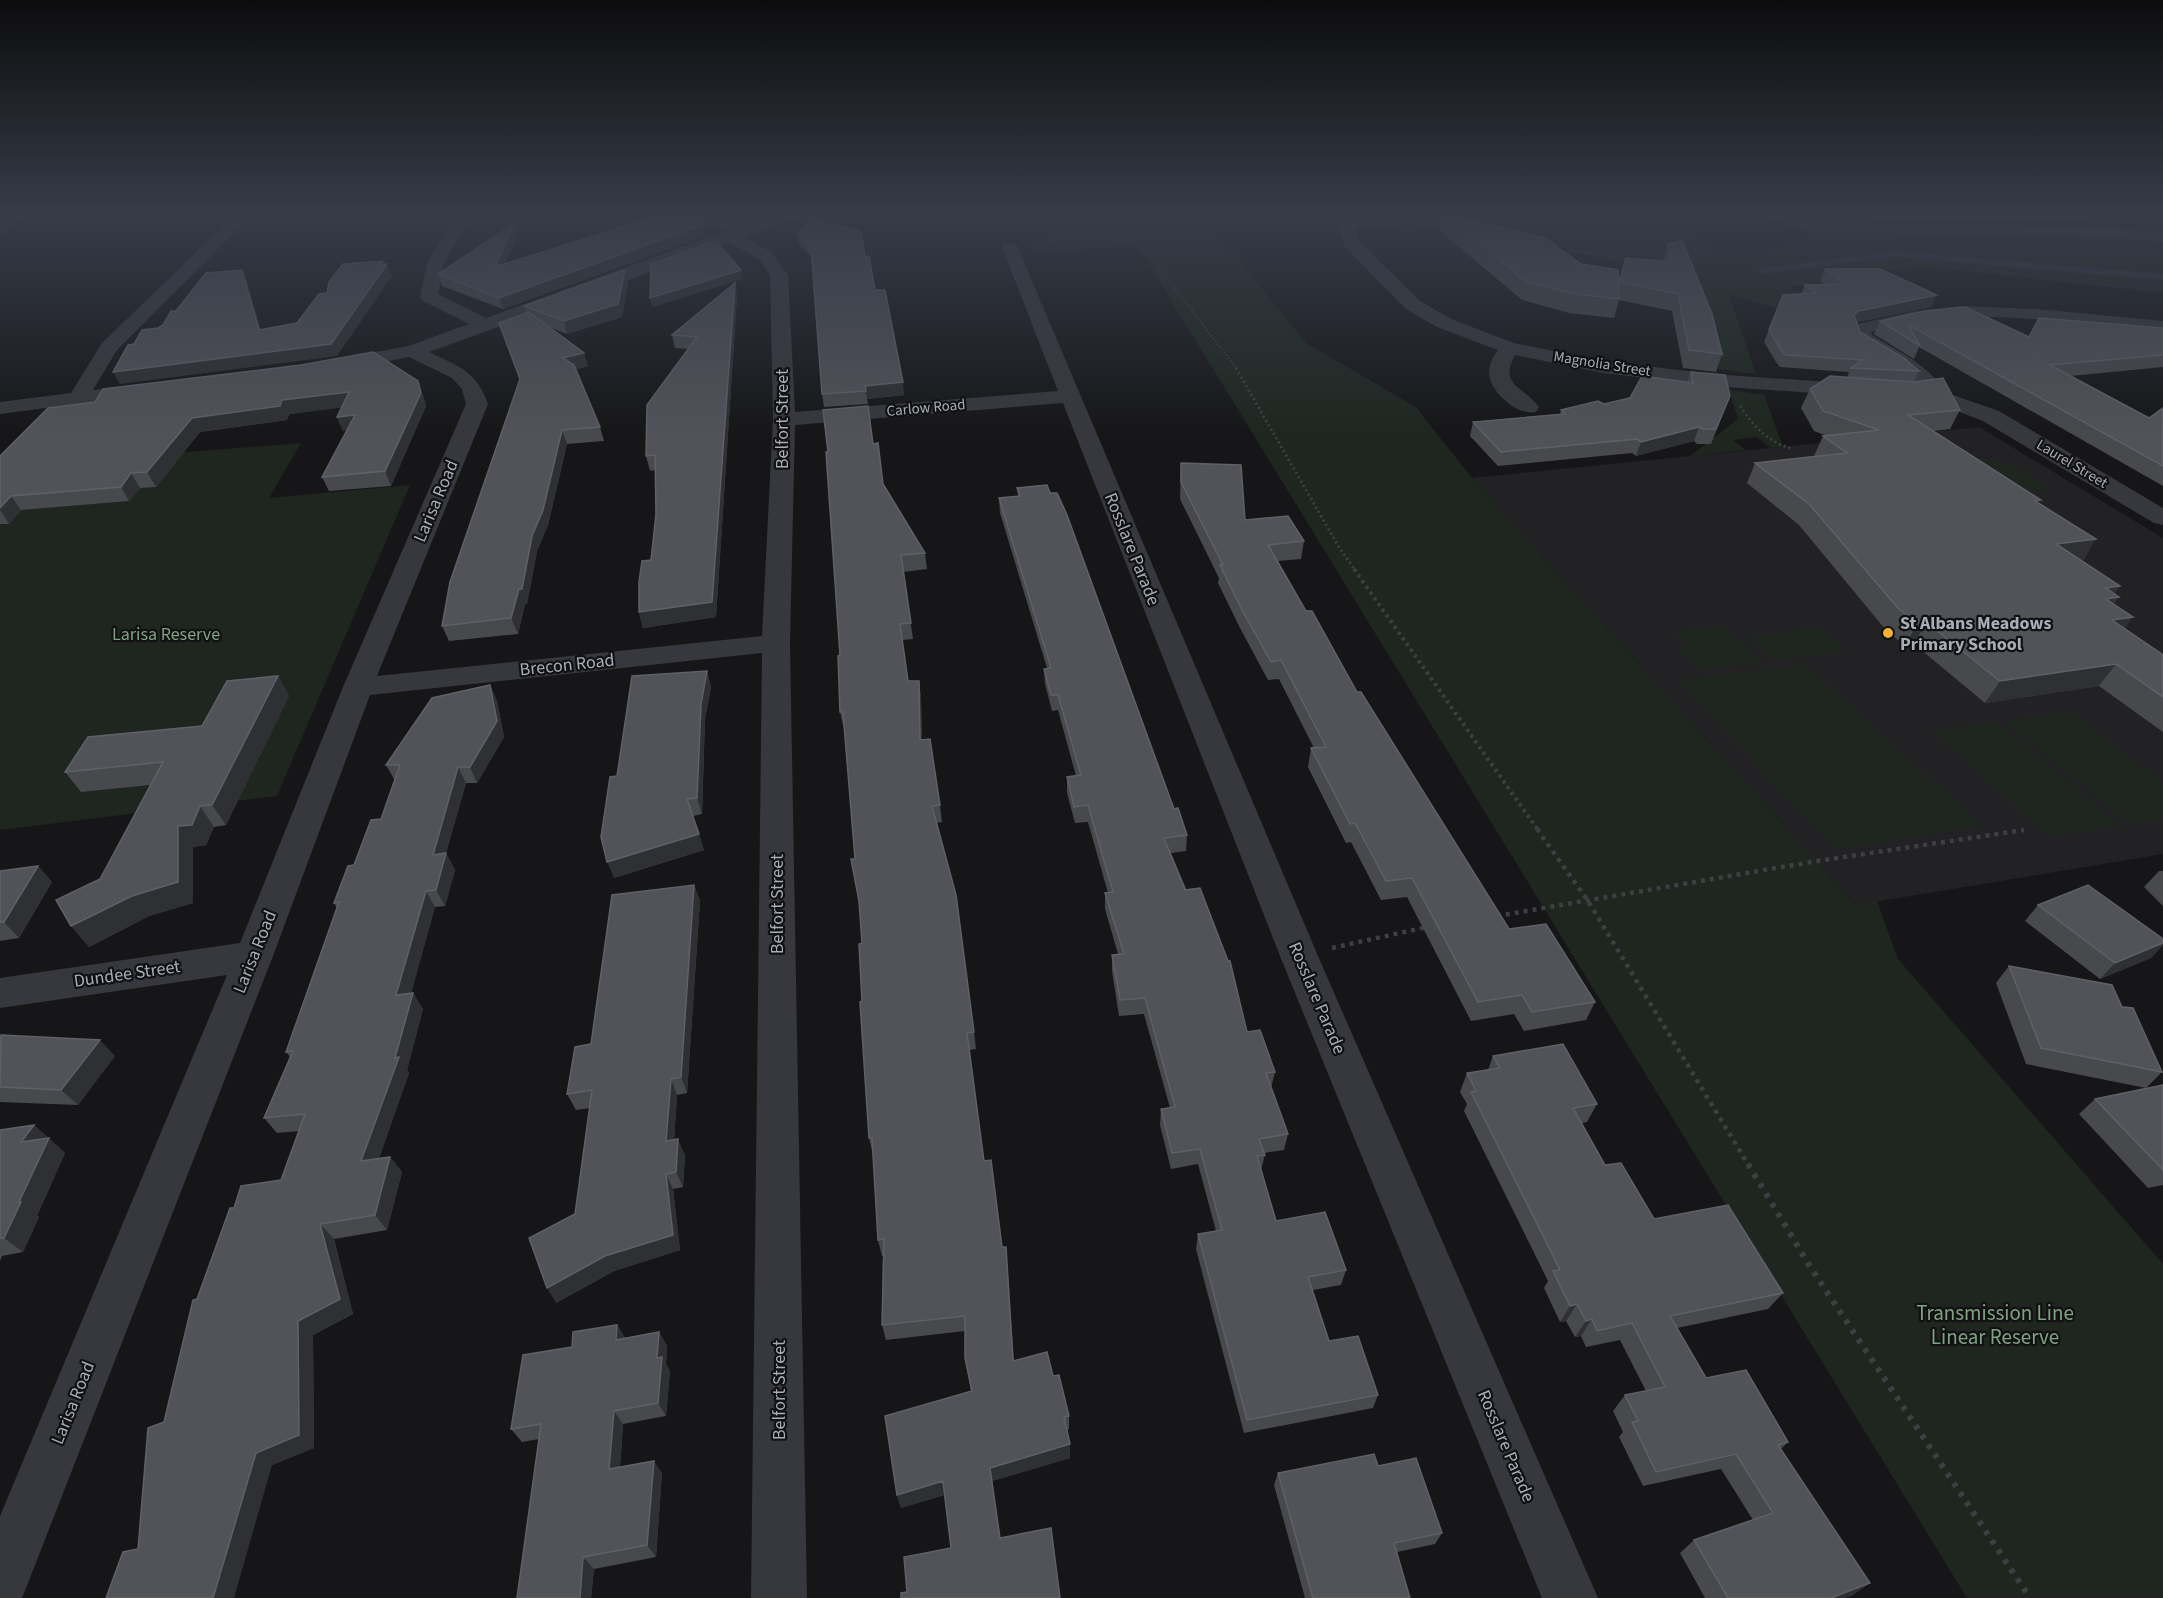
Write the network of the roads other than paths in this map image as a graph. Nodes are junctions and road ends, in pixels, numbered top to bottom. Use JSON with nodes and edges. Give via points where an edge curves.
{"nodes":[{"id":1,"x":170,"y":288,"type":"edge"},
{"id":2,"x":428,"y":288,"type":"edge"},
{"id":3,"x":587,"y":288,"type":"edge"},
{"id":4,"x":779,"y":288,"type":"edge"},
{"id":5,"x":1026,"y":288,"type":"edge"},
{"id":6,"x":1396,"y":288,"type":"edge"},
{"id":7,"x":483,"y":324,"type":"junction"},
{"id":8,"x":2163,"y":327,"type":"edge"},
{"id":9,"x":1509,"y":348,"type":"junction"},
{"id":10,"x":412,"y":351,"type":"junction"},
{"id":11,"x":319,"y":368,"type":"edge"},
{"id":12,"x":158,"y":388,"type":"edge"},
{"id":13,"x":1882,"y":392,"type":"edge"},
{"id":14,"x":1069,"y":396,"type":"junction"},
{"id":15,"x":78,"y":398,"type":"junction"},
{"id":16,"x":1528,"y":407,"type":"dead end"},
{"id":17,"x":0,"y":408,"type":"edge"},
{"id":18,"x":784,"y":419,"type":"junction"},
{"id":19,"x":2163,"y":518,"type":"edge"},
{"id":20,"x":776,"y":643,"type":"junction"},
{"id":21,"x":358,"y":687,"type":"junction"},
{"id":22,"x":254,"y":956,"type":"junction"},
{"id":23,"x":0,"y":993,"type":"edge"},
{"id":24,"x":6,"y":1553,"type":"edge"},
{"id":25,"x":779,"y":1598,"type":"edge"},
{"id":26,"x":1570,"y":1598,"type":"edge"}],
"edges":[{"from":1,"to":15,"type":"street","via":[[109,347]]},
{"from":2,"to":7,"type":"street","via":[[429,297]]},
{"from":3,"to":7,"type":"street"},
{"from":4,"to":18,"type":"street","name":"Belfort Street"},
{"from":5,"to":14,"type":"street","name":"Rosslare Parade"},
{"from":6,"to":9,"type":"street","name":"Magnolia Street","via":[[1413,305],[1444,323]]},
{"from":7,"to":10,"type":"street"},
{"from":8,"to":19,"type":"street","name":"Laurel Street","via":[[2005,312],[1960,312],[1861,329],[1863,338],[1906,365],[1923,390],[1953,388],[1961,393],[1963,402]]},
{"from":9,"to":13,"type":"street","name":"Magnolia Street","via":[[1604,367]]},
{"from":9,"to":16,"type":"street","via":[[1499,363],[1498,375],[1505,390]]},
{"from":10,"to":11,"type":"street"},
{"from":10,"to":21,"type":"street","name":"Larisa Road","via":[[459,374],[472,387],[477,404]]},
{"from":12,"to":15,"type":"street"},
{"from":14,"to":18,"type":"street","name":"Carlow Road"},
{"from":14,"to":26,"type":"street","name":"Rosslare Parade","via":[[1299,956]]},
{"from":15,"to":17,"type":"street"},
{"from":18,"to":20,"type":"street","name":"Belfort Street"},
{"from":20,"to":21,"type":"street","name":"Brecon Road"},
{"from":20,"to":25,"type":"street","name":"Belfort Street"},
{"from":21,"to":22,"type":"street","name":"Larisa Road"},
{"from":22,"to":23,"type":"street","name":"Dundee Street"},
{"from":22,"to":24,"type":"street","name":"Larisa Road"}]}
